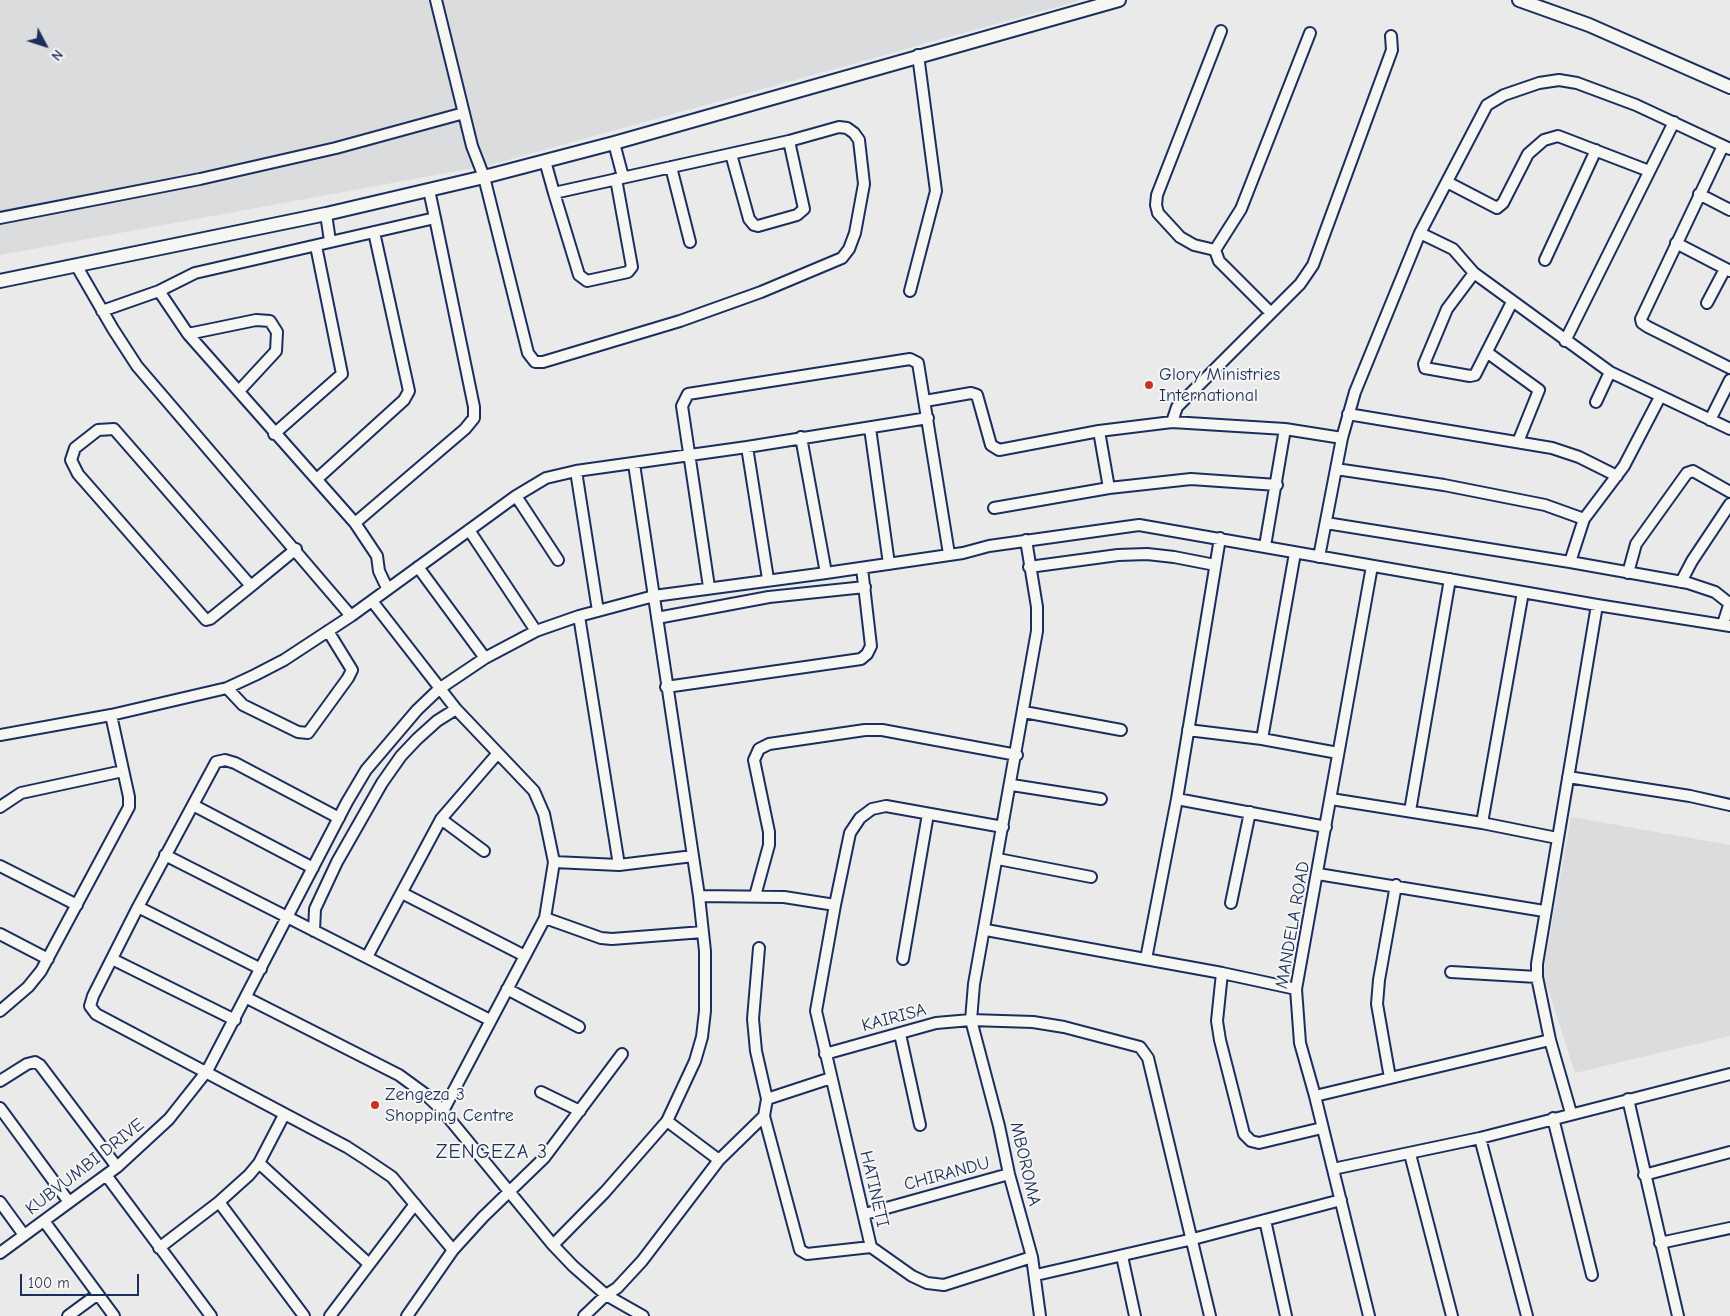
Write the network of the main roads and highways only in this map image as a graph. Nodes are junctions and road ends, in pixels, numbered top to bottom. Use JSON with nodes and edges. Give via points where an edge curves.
{"nodes":[{"id":1,"x":1119,"y":0,"type":"edge"},
{"id":2,"x":1519,"y":0,"type":"edge"},
{"id":3,"x":1730,"y":87,"type":"edge"},
{"id":4,"x":0,"y":280,"type":"edge"}],
"edges":[{"from":1,"to":4,"type":"main road","via":[[484,177],[326,214]]},
{"from":2,"to":3,"type":"main road","via":[[1589,25]]}]}
